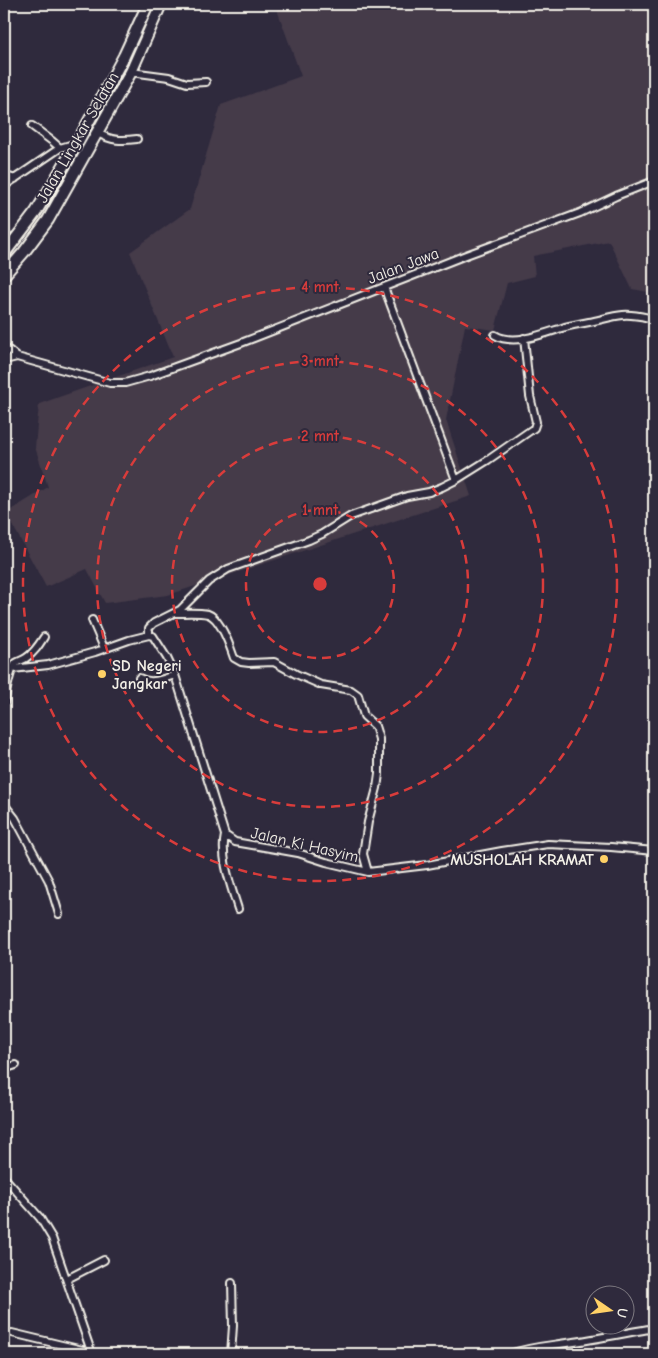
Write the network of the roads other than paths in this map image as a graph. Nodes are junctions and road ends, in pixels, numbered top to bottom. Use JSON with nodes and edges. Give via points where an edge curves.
{"nodes":[{"id":1,"x":148,"y":4,"type":"edge"},
{"id":2,"x":161,"y":4,"type":"edge"},
{"id":3,"x":132,"y":72,"type":"junction"},
{"id":4,"x":206,"y":82,"type":"dead end"},
{"id":5,"x":32,"y":126,"type":"dead end"},
{"id":6,"x":98,"y":132,"type":"junction"},
{"id":7,"x":137,"y":139,"type":"dead end"},
{"id":8,"x":76,"y":143,"type":"junction"},
{"id":9,"x":60,"y":148,"type":"junction"},
{"id":10,"x":4,"y":174,"type":"edge"},
{"id":11,"x":15,"y":179,"type":"junction"},
{"id":12,"x":654,"y":181,"type":"edge"},
{"id":13,"x":4,"y":186,"type":"edge"},
{"id":14,"x":4,"y":254,"type":"edge"},
{"id":15,"x":4,"y":275,"type":"edge"},
{"id":16,"x":384,"y":287,"type":"junction"},
{"id":17,"x":654,"y":319,"type":"edge"},
{"id":18,"x":494,"y":335,"type":"dead end"},
{"id":19,"x":524,"y":338,"type":"junction"},
{"id":20,"x":4,"y":348,"type":"edge"},
{"id":21,"x":16,"y":357,"type":"junction"},
{"id":22,"x":4,"y":358,"type":"edge"},
{"id":23,"x":456,"y":480,"type":"junction"},
{"id":24,"x":176,"y":613,"type":"junction"},
{"id":25,"x":92,"y":620,"type":"dead end"},
{"id":26,"x":149,"y":635,"type":"junction"},
{"id":27,"x":44,"y":637,"type":"dead end"},
{"id":28,"x":104,"y":648,"type":"junction"},
{"id":29,"x":13,"y":668,"type":"junction"},
{"id":30,"x":4,"y":670,"type":"edge"},
{"id":31,"x":175,"y":675,"type":"junction"},
{"id":32,"x":139,"y":678,"type":"dead end"},
{"id":33,"x":4,"y":705,"type":"edge"},
{"id":34,"x":4,"y":804,"type":"edge"},
{"id":35,"x":225,"y":834,"type":"junction"},
{"id":36,"x":654,"y":851,"type":"edge"},
{"id":37,"x":368,"y":872,"type":"junction"},
{"id":38,"x":238,"y":908,"type":"dead end"},
{"id":39,"x":59,"y":914,"type":"dead end"},
{"id":40,"x":16,"y":1065,"type":"dead end"},
{"id":41,"x":4,"y":1069,"type":"edge"},
{"id":42,"x":4,"y":1178,"type":"edge"},
{"id":43,"x":104,"y":1260,"type":"dead end"},
{"id":44,"x":67,"y":1279,"type":"junction"},
{"id":45,"x":232,"y":1284,"type":"dead end"},
{"id":46,"x":654,"y":1328,"type":"edge"},
{"id":47,"x":12,"y":1333,"type":"dead end"},
{"id":48,"x":91,"y":1353,"type":"edge"},
{"id":49,"x":98,"y":1354,"type":"edge"},
{"id":50,"x":114,"y":1354,"type":"edge"},
{"id":51,"x":231,"y":1354,"type":"edge"},
{"id":52,"x":510,"y":1354,"type":"edge"}],
"edges":[{"from":1,"to":8,"type":"highway","name":"Jalan Lingkar Selatan","via":[[124,56]]},
{"from":2,"to":3,"type":"highway","name":"Jalan Lingkar Selatan"},
{"from":3,"to":4,"type":"street","via":[[193,83]]},
{"from":3,"to":6,"type":"highway","name":"Jalan Lingkar Selatan"},
{"from":5,"to":9,"type":"street"},
{"from":6,"to":7,"type":"street","via":[[110,139]]},
{"from":6,"to":15,"type":"highway","name":"Jalan Lingkar Selatan","via":[[48,220]]},
{"from":8,"to":9,"type":"street"},
{"from":8,"to":14,"type":"highway","name":"Jalan Lingkar Selatan","via":[[36,212]]},
{"from":9,"to":11,"type":"street"},
{"from":10,"to":11,"type":"street"},
{"from":11,"to":13,"type":"street"},
{"from":12,"to":16,"type":"street","name":"Jalan Jawa","via":[[580,213]]},
{"from":16,"to":21,"type":"street","name":"Jalan Jawa","via":[[179,366],[125,383],[110,383]]},
{"from":16,"to":23,"type":"street"},
{"from":17,"to":19,"type":"street","via":[[622,315]]},
{"from":18,"to":19,"type":"street","via":[[506,340]]},
{"from":19,"to":23,"type":"street","via":[[536,425]]},
{"from":20,"to":21,"type":"street","name":"Jalan Jawa"},
{"from":21,"to":22,"type":"street","name":"Jalan Jawa"},
{"from":23,"to":24,"type":"street","via":[[429,492],[407,496],[351,516],[309,540],[228,569],[209,581]]},
{"from":24,"to":26,"type":"street","via":[[154,623],[149,628]]},
{"from":24,"to":37,"type":"street","via":[[212,616],[223,630],[237,661],[274,662],[322,685],[350,690],[358,695],[364,716],[375,726],[379,739],[379,774],[363,854]]},
{"from":25,"to":28,"type":"street"},
{"from":26,"to":28,"type":"street"},
{"from":26,"to":31,"type":"street","via":[[168,658]]},
{"from":27,"to":29,"type":"street","via":[[34,651]]},
{"from":28,"to":29,"type":"street","via":[[48,665]]},
{"from":29,"to":30,"type":"street"},
{"from":29,"to":33,"type":"street"},
{"from":31,"to":32,"type":"street","via":[[152,682]]},
{"from":31,"to":35,"type":"street"},
{"from":34,"to":39,"type":"street","via":[[49,881]]},
{"from":35,"to":37,"type":"street","name":"Jalan Ki Hasyim","via":[[235,842],[298,853]]},
{"from":35,"to":38,"type":"street","via":[[226,861]]},
{"from":36,"to":37,"type":"street","name":"Jalan Ki Hasyim","via":[[548,844]]},
{"from":40,"to":41,"type":"street"},
{"from":42,"to":44,"type":"street","via":[[40,1218],[52,1238]]},
{"from":43,"to":44,"type":"street"},
{"from":44,"to":48,"type":"street"},
{"from":45,"to":51,"type":"street"},
{"from":46,"to":52,"type":"street","via":[[540,1346]]},
{"from":47,"to":48,"type":"street"},
{"from":49,"to":50,"type":"street"}]}
